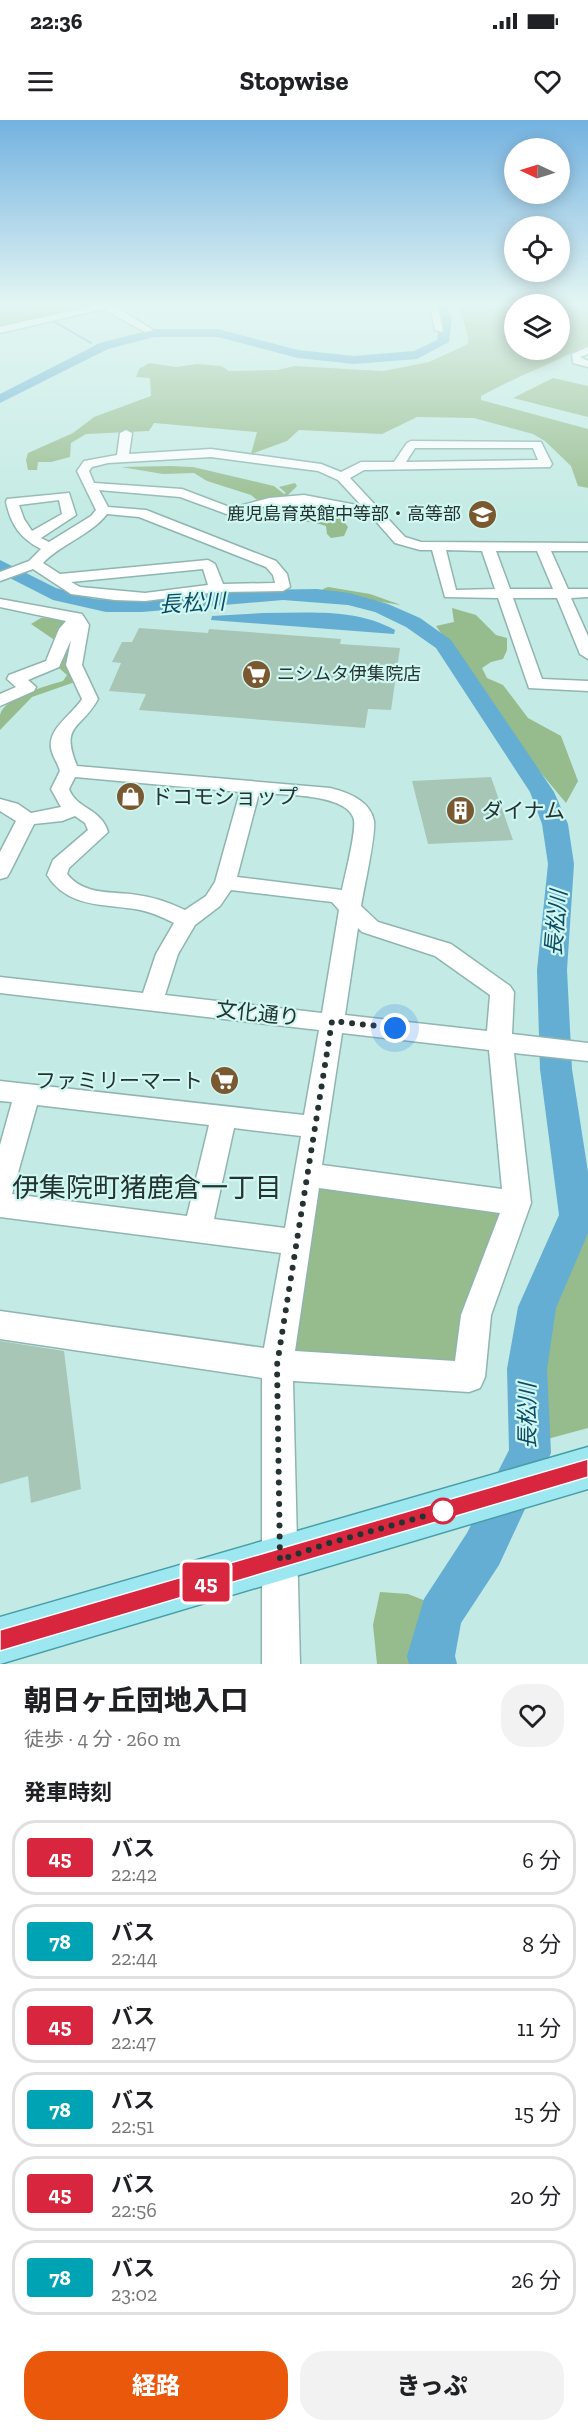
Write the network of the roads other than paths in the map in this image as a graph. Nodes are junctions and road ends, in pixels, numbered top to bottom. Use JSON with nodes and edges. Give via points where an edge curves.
{"nodes":[{"id":1,"x":126,"y":433,"type":"dead end"},
{"id":2,"x":440,"y":434,"type":"dead end"},
{"id":3,"x":411,"y":445,"type":"junction"},
{"id":4,"x":123,"y":457,"type":"junction"},
{"id":5,"x":398,"y":465,"type":"junction"},
{"id":6,"x":342,"y":477,"type":"junction"},
{"id":7,"x":90,"y":486,"type":"junction"},
{"id":8,"x":103,"y":510,"type":"junction"},
{"id":9,"x":377,"y":516,"type":"junction"},
{"id":10,"x":30,"y":538,"type":"dead end"},
{"id":11,"x":588,"y":547,"type":"edge"},
{"id":12,"x":50,"y":548,"type":"junction"},
{"id":13,"x":438,"y":548,"type":"junction"},
{"id":14,"x":488,"y":548,"type":"junction"},
{"id":15,"x":543,"y":548,"type":"junction"},
{"id":16,"x":32,"y":565,"type":"junction"},
{"id":17,"x":0,"y":577,"type":"edge"},
{"id":18,"x":54,"y":579,"type":"junction"},
{"id":19,"x":217,"y":588,"type":"junction"},
{"id":20,"x":504,"y":593,"type":"junction"},
{"id":21,"x":562,"y":593,"type":"junction"},
{"id":22,"x":588,"y":593,"type":"edge"},
{"id":23,"x":0,"y":603,"type":"edge"},
{"id":24,"x":77,"y":617,"type":"junction"},
{"id":25,"x":587,"y":648,"type":"edge"},
{"id":26,"x":588,"y":686,"type":"edge"},
{"id":27,"x":0,"y":701,"type":"edge"},
{"id":28,"x":69,"y":771,"type":"junction"},
{"id":29,"x":251,"y":787,"type":"junction"},
{"id":30,"x":0,"y":805,"type":"edge"},
{"id":31,"x":74,"y":808,"type":"junction"},
{"id":32,"x":27,"y":819,"type":"junction"},
{"id":33,"x":0,"y":872,"type":"edge"},
{"id":34,"x":225,"y":882,"type":"junction"},
{"id":35,"x":351,"y":910,"type":"junction"},
{"id":36,"x":186,"y":920,"type":"junction"},
{"id":37,"x":0,"y":985,"type":"edge"},
{"id":38,"x":152,"y":1001,"type":"junction"},
{"id":39,"x":332,"y":1021,"type":"junction"},
{"id":40,"x":504,"y":1041,"type":"junction"},
{"id":41,"x":582,"y":1050,"type":"edge"},
{"id":42,"x":0,"y":1091,"type":"edge"},
{"id":43,"x":27,"y":1095,"type":"junction"},
{"id":44,"x":224,"y":1117,"type":"junction"},
{"id":45,"x":315,"y":1127,"type":"junction"},
{"id":46,"x":308,"y":1175,"type":"junction"},
{"id":47,"x":0,"y":1192,"type":"edge"},
{"id":48,"x":517,"y":1203,"type":"junction"},
{"id":49,"x":0,"y":1205,"type":"edge"},
{"id":50,"x":197,"y":1230,"type":"junction"},
{"id":51,"x":297,"y":1242,"type":"junction"},
{"id":52,"x":0,"y":1325,"type":"edge"},
{"id":53,"x":277,"y":1365,"type":"junction"},
{"id":54,"x":588,"y":1468,"type":"edge"},
{"id":55,"x":280,"y":1560,"type":"junction"},
{"id":56,"x":0,"y":1641,"type":"edge"},
{"id":57,"x":281,"y":1664,"type":"edge"}],
"edges":[{"from":1,"to":4,"type":"street"},
{"from":2,"to":3,"type":"street","via":[[419,434]]},
{"from":3,"to":5,"type":"street"},
{"from":3,"to":5,"type":"street","via":[[537,444],[546,464]]},
{"from":4,"to":6,"type":"street","via":[[221,453],[321,468]]},
{"from":4,"to":7,"type":"street","via":[[88,464],[83,475]]},
{"from":5,"to":6,"type":"street","via":[[361,466]]},
{"from":6,"to":9,"type":"street"},
{"from":7,"to":8,"type":"street"},
{"from":7,"to":9,"type":"street","via":[[182,493],[232,512],[258,502],[291,497],[345,504]]},
{"from":8,"to":12,"type":"street","via":[[96,519]]},
{"from":8,"to":19,"type":"street","via":[[141,513],[272,564],[283,587]]},
{"from":9,"to":13,"type":"street","via":[[400,540]]},
{"from":10,"to":12,"type":"street"},
{"from":11,"to":15,"type":"street"},
{"from":12,"to":16,"type":"street"},
{"from":13,"to":14,"type":"street"},
{"from":13,"to":20,"type":"street","via":[[450,594]]},
{"from":14,"to":15,"type":"street"},
{"from":14,"to":20,"type":"street"},
{"from":15,"to":21,"type":"street"},
{"from":16,"to":17,"type":"street"},
{"from":16,"to":18,"type":"street"},
{"from":18,"to":19,"type":"street","via":[[76,591],[115,596],[145,597]]},
{"from":18,"to":19,"type":"street","via":[[208,564]]},
{"from":20,"to":21,"type":"street"},
{"from":20,"to":26,"type":"street","via":[[535,684]]},
{"from":21,"to":22,"type":"street"},
{"from":21,"to":25,"type":"street"},
{"from":23,"to":24,"type":"street"},
{"from":24,"to":27,"type":"street","via":[[67,629],[53,664],[15,679],[28,687]]},
{"from":24,"to":28,"type":"street","via":[[81,625],[74,665],[90,699],[62,736],[60,747]]},
{"from":28,"to":29,"type":"street"},
{"from":28,"to":31,"type":"street","via":[[60,789],[61,797]]},
{"from":29,"to":34,"type":"street"},
{"from":29,"to":35,"type":"street","via":[[340,796],[360,811],[364,821]]},
{"from":30,"to":32,"type":"street"},
{"from":31,"to":32,"type":"street","via":[[62,814]]},
{"from":31,"to":36,"type":"street","via":[[93,819],[98,832],[60,866],[59,880],[92,896],[148,904]]},
{"from":32,"to":33,"type":"street"},
{"from":34,"to":35,"type":"street","via":[[338,896]]},
{"from":34,"to":36,"type":"street","via":[[213,901]]},
{"from":35,"to":39,"type":"street"},
{"from":35,"to":40,"type":"street","via":[[370,927],[443,950],[502,992],[499,1007]]},
{"from":36,"to":38,"type":"street","via":[[167,954]]},
{"from":37,"to":38,"type":"street","name":"文化通り"},
{"from":38,"to":39,"type":"street","name":"文化通り"},
{"from":39,"to":40,"type":"street","name":"文化通り"},
{"from":39,"to":45,"type":"street"},
{"from":40,"to":41,"type":"street","name":"文化通り"},
{"from":40,"to":48,"type":"street"},
{"from":42,"to":43,"type":"street"},
{"from":43,"to":44,"type":"street"},
{"from":43,"to":47,"type":"street"},
{"from":44,"to":45,"type":"street"},
{"from":44,"to":50,"type":"street"},
{"from":45,"to":46,"type":"street"},
{"from":46,"to":48,"type":"street"},
{"from":46,"to":51,"type":"street"},
{"from":48,"to":53,"type":"street","via":[[476,1315],[469,1377]]},
{"from":49,"to":50,"type":"street"},
{"from":50,"to":51,"type":"street"},
{"from":51,"to":53,"type":"street"},
{"from":52,"to":53,"type":"street"},
{"from":53,"to":55,"type":"street"},
{"from":54,"to":55,"type":"main road"},
{"from":55,"to":56,"type":"main road"},
{"from":55,"to":57,"type":"street"}]}
